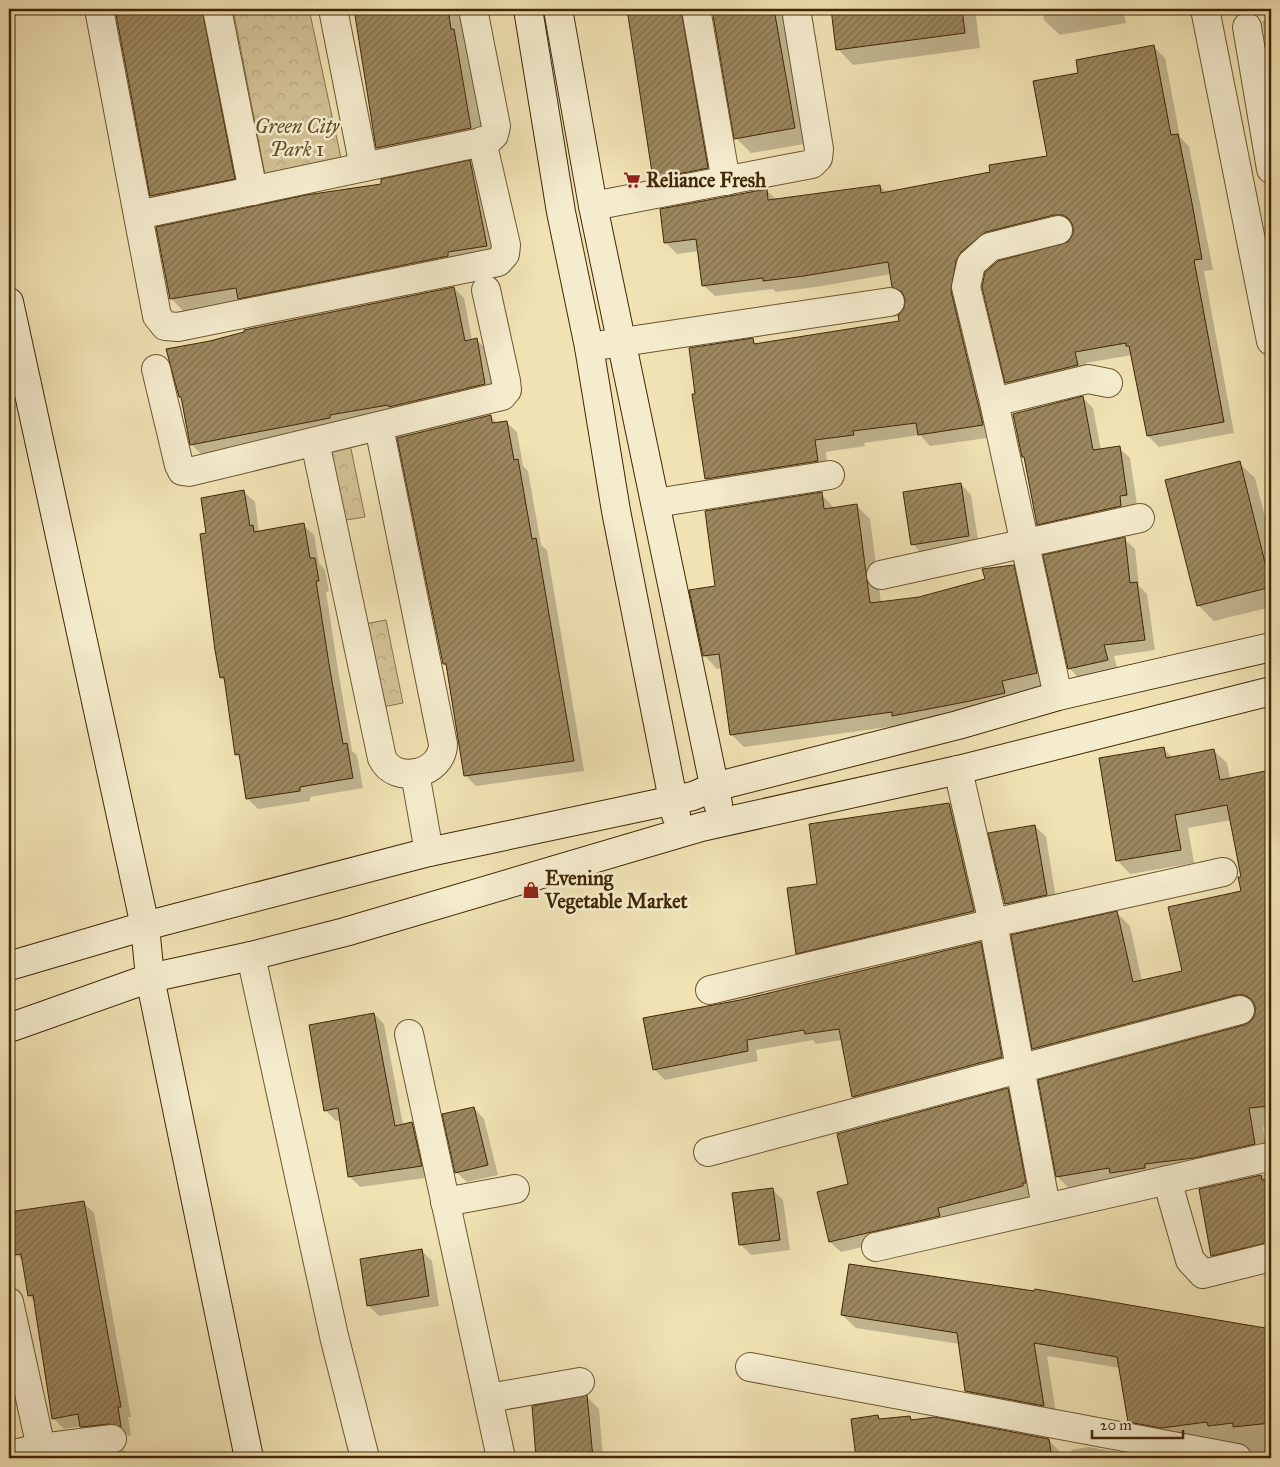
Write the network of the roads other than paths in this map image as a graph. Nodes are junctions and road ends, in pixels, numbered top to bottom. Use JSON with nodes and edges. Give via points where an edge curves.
{"nodes":[{"id":1,"x":99,"y":9,"type":"edge"},
{"id":2,"x":217,"y":9,"type":"edge"},
{"id":3,"x":333,"y":9,"type":"edge"},
{"id":4,"x":473,"y":9,"type":"edge"},
{"id":5,"x":528,"y":9,"type":"edge"},
{"id":6,"x":558,"y":9,"type":"edge"},
{"id":7,"x":696,"y":9,"type":"edge"},
{"id":8,"x":796,"y":9,"type":"edge"},
{"id":9,"x":1205,"y":9,"type":"edge"},
{"id":10,"x":1247,"y":27,"type":"dead end"},
{"id":11,"x":1266,"y":139,"type":"junction"},
{"id":12,"x":482,"y":142,"type":"junction"},
{"id":13,"x":1232,"y":145,"type":"junction"},
{"id":14,"x":364,"y":167,"type":"junction"},
{"id":15,"x":1271,"y":168,"type":"edge"},
{"id":16,"x":726,"y":181,"type":"junction"},
{"id":17,"x":253,"y":191,"type":"junction"},
{"id":18,"x":593,"y":206,"type":"junction"},
{"id":19,"x":138,"y":215,"type":"junction"},
{"id":20,"x":1058,"y":230,"type":"dead end"},
{"id":21,"x":486,"y":290,"type":"dead end"},
{"id":22,"x":9,"y":302,"type":"edge"},
{"id":23,"x":890,"y":302,"type":"dead end"},
{"id":24,"x":1271,"y":341,"type":"edge"},
{"id":25,"x":622,"y":342,"type":"junction"},
{"id":26,"x":589,"y":347,"type":"junction"},
{"id":27,"x":156,"y":369,"type":"dead end"},
{"id":28,"x":1108,"y":383,"type":"dead end"},
{"id":29,"x":994,"y":402,"type":"junction"},
{"id":30,"x":379,"y":427,"type":"junction"},
{"id":31,"x":315,"y":442,"type":"junction"},
{"id":32,"x":830,"y":475,"type":"dead end"},
{"id":33,"x":656,"y":504,"type":"junction"},
{"id":34,"x":1140,"y":518,"type":"dead end"},
{"id":35,"x":1024,"y":543,"type":"junction"},
{"id":36,"x":881,"y":575,"type":"dead end"},
{"id":37,"x":1271,"y":647,"type":"edge"},
{"id":38,"x":1271,"y":691,"type":"edge"},
{"id":39,"x":1058,"y":696,"type":"junction"},
{"id":40,"x":958,"y":770,"type":"junction"},
{"id":41,"x":415,"y":773,"type":"junction"},
{"id":42,"x":714,"y":787,"type":"junction"},
{"id":43,"x":672,"y":799,"type":"junction"},
{"id":44,"x":722,"y":823,"type":"junction"},
{"id":45,"x":681,"y":833,"type":"junction"},
{"id":46,"x":429,"y":852,"type":"junction"},
{"id":47,"x":1224,"y":872,"type":"dead end"},
{"id":48,"x":993,"y":923,"type":"junction"},
{"id":49,"x":145,"y":926,"type":"junction"},
{"id":50,"x":251,"y":956,"type":"junction"},
{"id":51,"x":9,"y":966,"type":"edge"},
{"id":52,"x":150,"y":978,"type":"junction"},
{"id":53,"x":710,"y":990,"type":"dead end"},
{"id":54,"x":1240,"y":1010,"type":"dead end"},
{"id":55,"x":9,"y":1028,"type":"edge"},
{"id":56,"x":409,"y":1034,"type":"dead end"},
{"id":57,"x":1021,"y":1068,"type":"junction"},
{"id":58,"x":708,"y":1152,"type":"dead end"},
{"id":59,"x":1264,"y":1158,"type":"dead end"},
{"id":60,"x":1167,"y":1180,"type":"junction"},
{"id":61,"x":515,"y":1189,"type":"dead end"},
{"id":62,"x":445,"y":1202,"type":"junction"},
{"id":63,"x":1046,"y":1207,"type":"junction"},
{"id":64,"x":876,"y":1247,"type":"dead end"},
{"id":65,"x":1271,"y":1257,"type":"edge"},
{"id":66,"x":9,"y":1302,"type":"edge"},
{"id":67,"x":750,"y":1368,"type":"dead end"},
{"id":68,"x":580,"y":1382,"type":"dead end"},
{"id":69,"x":489,"y":1398,"type":"junction"},
{"id":70,"x":112,"y":1439,"type":"dead end"},
{"id":71,"x":41,"y":1448,"type":"junction"},
{"id":72,"x":9,"y":1455,"type":"edge"},
{"id":73,"x":249,"y":1458,"type":"edge"},
{"id":74,"x":365,"y":1458,"type":"edge"},
{"id":75,"x":501,"y":1458,"type":"edge"},
{"id":76,"x":1237,"y":1458,"type":"edge"}],
"edges":[{"from":1,"to":19,"type":"street"},
{"from":2,"to":17,"type":"street"},
{"from":3,"to":14,"type":"street"},
{"from":4,"to":12,"type":"street","via":[[496,126],[494,136]]},
{"from":5,"to":26,"type":"street","via":[[561,212]]},
{"from":6,"to":18,"type":"street"},
{"from":7,"to":16,"type":"street"},
{"from":8,"to":16,"type":"street","via":[[818,158],[812,164]]},
{"from":9,"to":13,"type":"street"},
{"from":10,"to":11,"type":"street"},
{"from":11,"to":13,"type":"street"},
{"from":11,"to":15,"type":"street"},
{"from":12,"to":14,"type":"street"},
{"from":12,"to":19,"type":"street","via":[[506,245],[505,254],[498,262],[170,328],[156,316]]},
{"from":13,"to":24,"type":"street"},
{"from":14,"to":17,"type":"street"},
{"from":16,"to":18,"type":"street"},
{"from":17,"to":19,"type":"street"},
{"from":18,"to":25,"type":"street"},
{"from":20,"to":29,"type":"street","via":[[990,247],[972,264],[966,287]]},
{"from":21,"to":30,"type":"street","via":[[507,390],[502,396]]},
{"from":22,"to":49,"type":"street"},
{"from":23,"to":25,"type":"street"},
{"from":25,"to":26,"type":"street"},
{"from":25,"to":33,"type":"street"},
{"from":26,"to":43,"type":"street","via":[[616,511]]},
{"from":27,"to":31,"type":"street","via":[[182,471]]},
{"from":28,"to":29,"type":"street","via":[[1088,380]]},
{"from":29,"to":35,"type":"street"},
{"from":30,"to":31,"type":"street"},
{"from":30,"to":41,"type":"street","via":[[443,744],[441,758],[434,765]]},
{"from":31,"to":41,"type":"street","via":[[382,758],[393,772]]},
{"from":32,"to":33,"type":"street"},
{"from":33,"to":42,"type":"street"},
{"from":34,"to":35,"type":"street"},
{"from":35,"to":36,"type":"street"},
{"from":35,"to":39,"type":"street"},
{"from":37,"to":39,"type":"street"},
{"from":38,"to":40,"type":"street"},
{"from":39,"to":42,"type":"street"},
{"from":40,"to":44,"type":"street"},
{"from":40,"to":48,"type":"street"},
{"from":41,"to":46,"type":"street"},
{"from":42,"to":43,"type":"street","via":[[693,796]]},
{"from":42,"to":44,"type":"street"},
{"from":43,"to":45,"type":"street"},
{"from":43,"to":46,"type":"street"},
{"from":44,"to":45,"type":"street"},
{"from":45,"to":50,"type":"street"},
{"from":46,"to":49,"type":"street"},
{"from":47,"to":48,"type":"street"},
{"from":48,"to":53,"type":"street"},
{"from":48,"to":57,"type":"street"},
{"from":49,"to":51,"type":"street"},
{"from":49,"to":52,"type":"street"},
{"from":50,"to":52,"type":"street"},
{"from":50,"to":74,"type":"street","via":[[334,1336]]},
{"from":52,"to":55,"type":"street"},
{"from":52,"to":73,"type":"street"},
{"from":54,"to":57,"type":"street"},
{"from":56,"to":62,"type":"street"},
{"from":57,"to":58,"type":"street"},
{"from":57,"to":63,"type":"street"},
{"from":59,"to":60,"type":"street"},
{"from":60,"to":63,"type":"street"},
{"from":60,"to":65,"type":"street","via":[[1190,1260],[1203,1274]]},
{"from":61,"to":62,"type":"street"},
{"from":62,"to":69,"type":"street"},
{"from":63,"to":64,"type":"street"},
{"from":66,"to":71,"type":"street"},
{"from":67,"to":76,"type":"street"},
{"from":68,"to":69,"type":"street"},
{"from":69,"to":75,"type":"street"},
{"from":70,"to":71,"type":"street"},
{"from":71,"to":72,"type":"street"}]}
